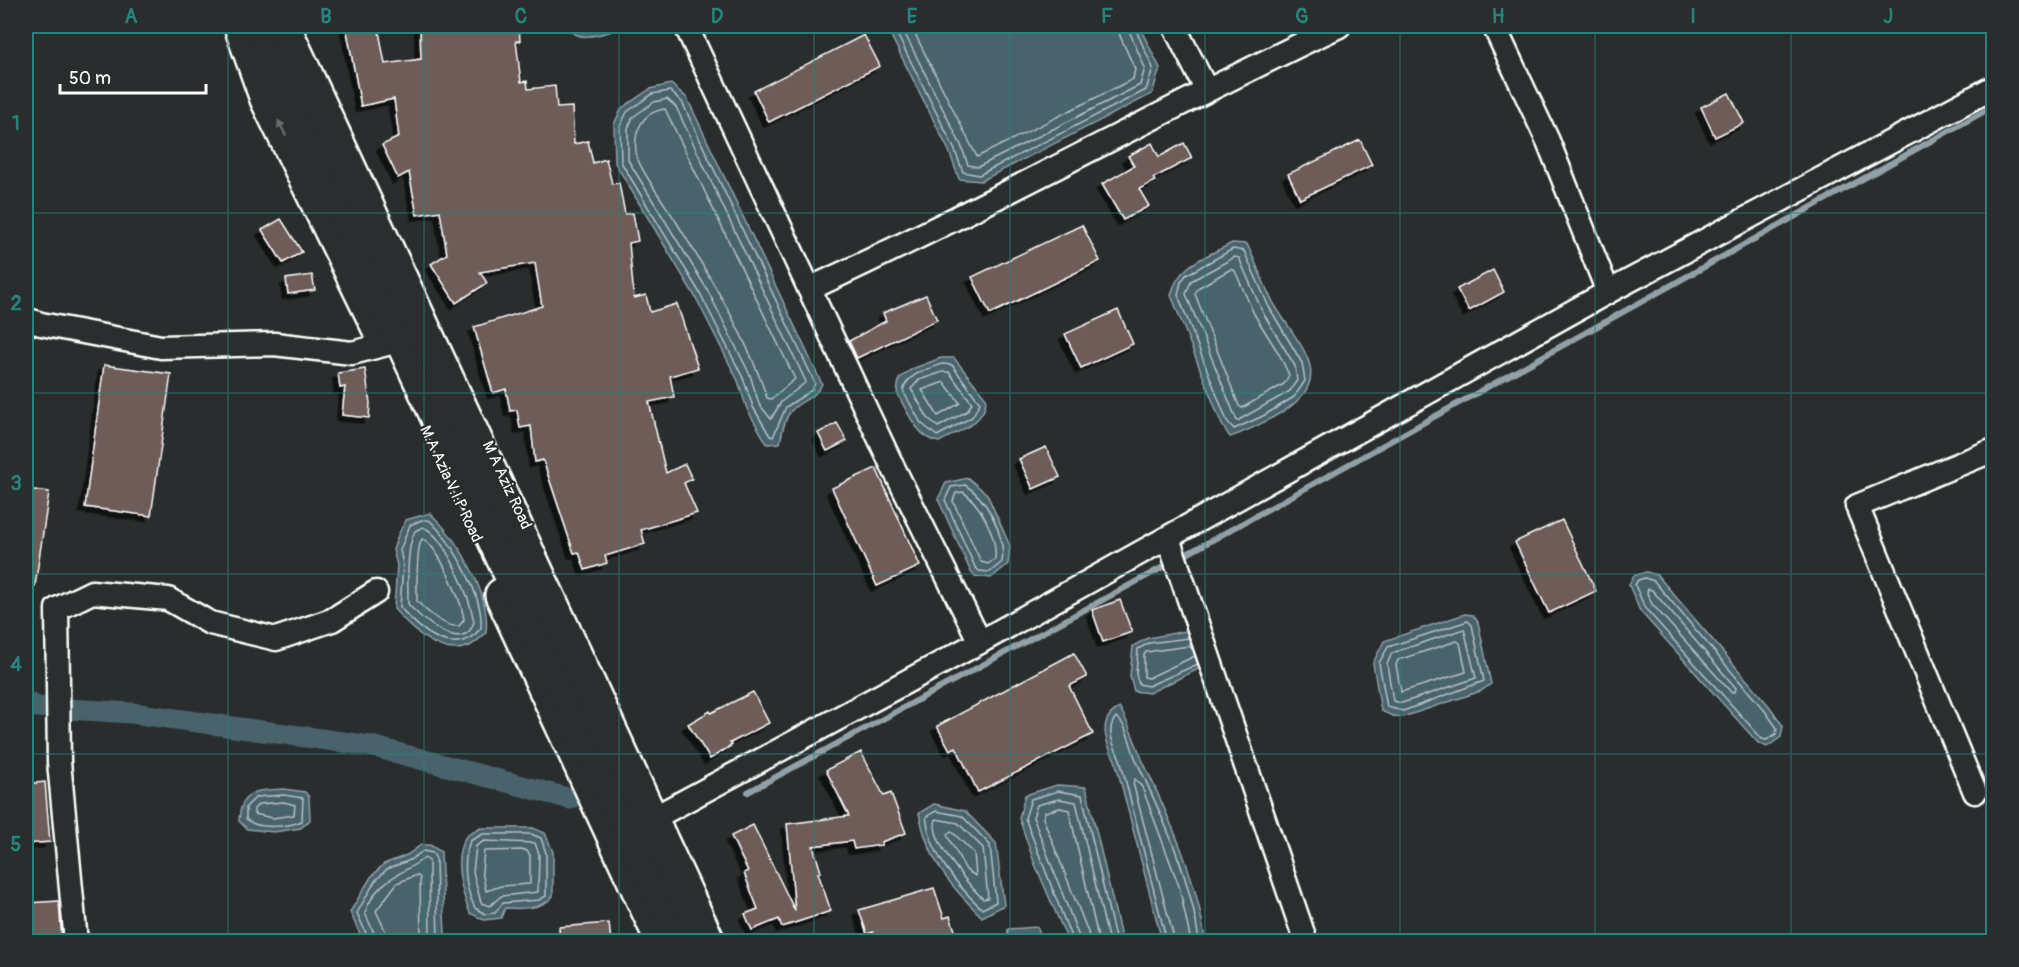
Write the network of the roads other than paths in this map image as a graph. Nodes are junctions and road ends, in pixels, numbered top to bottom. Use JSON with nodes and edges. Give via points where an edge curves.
{"nodes":[{"id":1,"x":241,"y":26,"type":"edge"},
{"id":2,"x":260,"y":26,"type":"edge"},
{"id":3,"x":283,"y":26,"type":"edge"},
{"id":4,"x":300,"y":26,"type":"edge"},
{"id":5,"x":686,"y":26,"type":"edge"},
{"id":6,"x":1174,"y":26,"type":"edge"},
{"id":7,"x":1339,"y":26,"type":"edge"},
{"id":8,"x":1494,"y":26,"type":"edge"},
{"id":9,"x":1994,"y":87,"type":"edge"},
{"id":10,"x":1206,"y":89,"type":"junction"},
{"id":11,"x":809,"y":289,"type":"junction"},
{"id":12,"x":1608,"y":292,"type":"junction"},
{"id":13,"x":26,"y":319,"type":"edge"},
{"id":14,"x":387,"y":344,"type":"junction"},
{"id":15,"x":1994,"y":450,"type":"edge"},
{"id":16,"x":1168,"y":538,"type":"junction"},
{"id":17,"x":375,"y":592,"type":"dead end"},
{"id":18,"x":980,"y":642,"type":"junction"},
{"id":19,"x":1975,"y":792,"type":"dead end"},
{"id":20,"x":659,"y":815,"type":"junction"},
{"id":21,"x":76,"y":942,"type":"edge"},
{"id":22,"x":663,"y":942,"type":"edge"},
{"id":23,"x":682,"y":942,"type":"edge"},
{"id":24,"x":708,"y":942,"type":"edge"},
{"id":25,"x":718,"y":942,"type":"edge"},
{"id":26,"x":1306,"y":942,"type":"edge"}],
"edges":[{"from":14,"to":1,"type":"main road","name":"M.A Azia V.I.P Road","one_way":true,"via":[[267,99]]},
{"from":2,"to":23,"type":"main road"},
{"from":3,"to":24,"type":"main road"},
{"from":4,"to":20,"type":"main road","name":"M A Aziz Road"},
{"from":5,"to":11,"type":"street"},
{"from":6,"to":10,"type":"street"},
{"from":7,"to":10,"type":"street"},
{"from":8,"to":12,"type":"street","via":[[1548,141]]},
{"from":9,"to":12,"type":"street"},
{"from":10,"to":11,"type":"street","via":[[900,247]]},
{"from":11,"to":18,"type":"street"},
{"from":12,"to":16,"type":"street"},
{"from":13,"to":14,"type":"street","via":[[161,347],[274,344],[352,353]]},
{"from":14,"to":22,"type":"main road","name":"M.A Azia V.I.P Road"},
{"from":15,"to":19,"type":"street","via":[[1857,506]]},
{"from":16,"to":18,"type":"street"},
{"from":16,"to":26,"type":"street"},
{"from":17,"to":21,"type":"street","via":[[332,620],[276,639],[210,623],[168,600],[92,592],[57,609],[59,762]]},
{"from":18,"to":20,"type":"street"},
{"from":20,"to":25,"type":"main road","name":"M A Aziz Road"}]}
